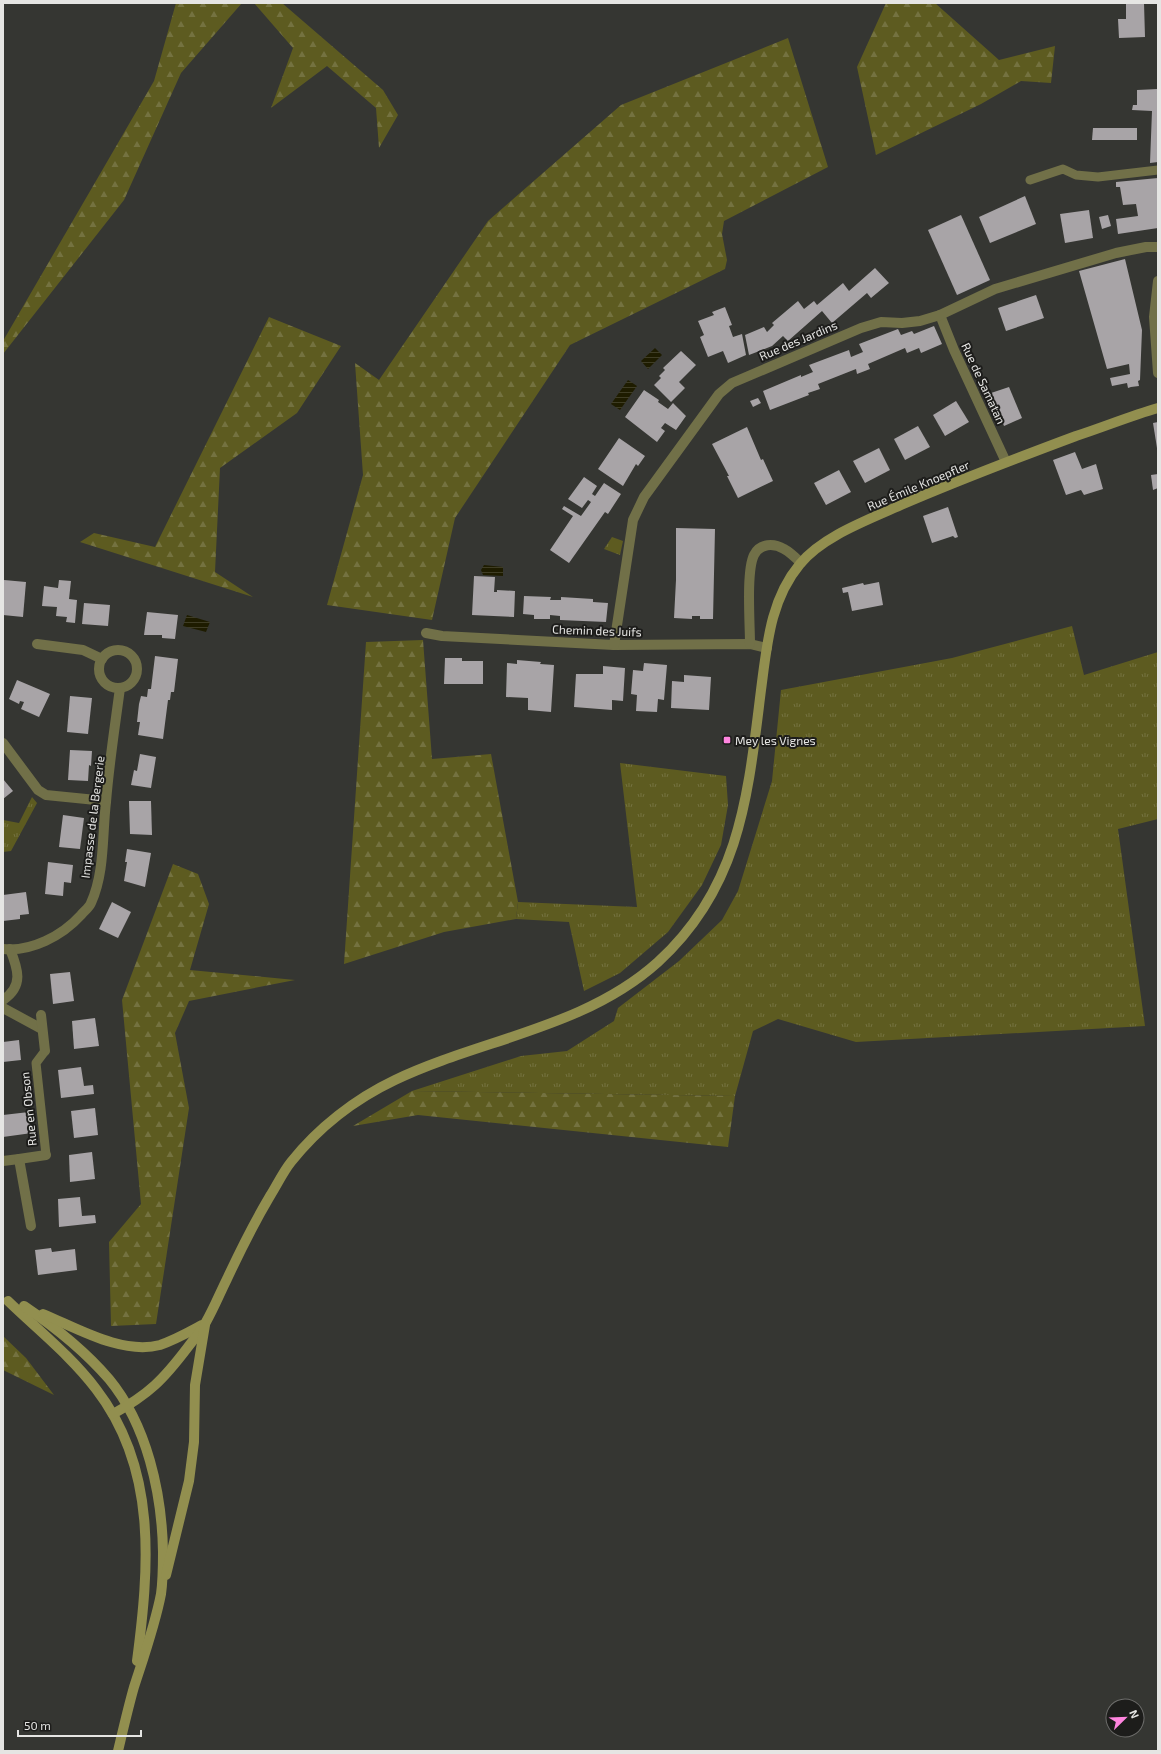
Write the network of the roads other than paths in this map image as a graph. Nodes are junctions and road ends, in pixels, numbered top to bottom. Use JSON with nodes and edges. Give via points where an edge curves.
{"nodes":[{"id":1,"x":1158,"y":170,"type":"edge"},
{"id":2,"x":1030,"y":180,"type":"dead end"},
{"id":3,"x":1158,"y":247,"type":"edge"},
{"id":4,"x":1158,"y":282,"type":"edge"},
{"id":5,"x":940,"y":315,"type":"junction"},
{"id":6,"x":1158,"y":373,"type":"edge"},
{"id":7,"x":1158,"y":408,"type":"edge"},
{"id":8,"x":1006,"y":462,"type":"junction"},
{"id":9,"x":801,"y":563,"type":"junction"},
{"id":10,"x":426,"y":633,"type":"dead end"},
{"id":11,"x":37,"y":644,"type":"dead end"},
{"id":12,"x":750,"y":644,"type":"junction"},
{"id":13,"x":614,"y":645,"type":"junction"},
{"id":14,"x":767,"y":648,"type":"junction"},
{"id":15,"x":102,"y":659,"type":"junction"},
{"id":16,"x":120,"y":688,"type":"junction"},
{"id":17,"x":3,"y":743,"type":"edge"},
{"id":18,"x":106,"y":801,"type":"junction"},
{"id":19,"x":7,"y":949,"type":"edge"},
{"id":20,"x":3,"y":1000,"type":"edge"},
{"id":21,"x":3,"y":1008,"type":"edge"},
{"id":22,"x":41,"y":1016,"type":"dead end"},
{"id":23,"x":42,"y":1029,"type":"junction"},
{"id":24,"x":45,"y":1051,"type":"joint"},
{"id":25,"x":46,"y":1155,"type":"joint"},
{"id":26,"x":19,"y":1159,"type":"junction"},
{"id":27,"x":3,"y":1161,"type":"edge"},
{"id":28,"x":31,"y":1226,"type":"dead end"},
{"id":29,"x":6,"y":1300,"type":"edge"},
{"id":30,"x":24,"y":1306,"type":"junction"},
{"id":31,"x":206,"y":1323,"type":"junction"},
{"id":32,"x":127,"y":1406,"type":"junction"},
{"id":33,"x":112,"y":1414,"type":"junction"},
{"id":34,"x":161,"y":1592,"type":"junction"},
{"id":35,"x":134,"y":1689,"type":"junction"},
{"id":36,"x":118,"y":1751,"type":"edge"}],
"edges":[{"from":1,"to":2,"type":"lane","via":[[1098,177],[1076,175],[1063,169]]},
{"from":3,"to":5,"type":"street","name":"Rue des Jardins","via":[[1116,253],[995,289]]},
{"from":4,"to":6,"type":"street","via":[[1154,317]]},
{"from":5,"to":8,"type":"street","name":"Rue de Samatan"},
{"from":5,"to":13,"type":"street","name":"Rue des Jardins","via":[[920,321],[881,322],[861,328],[745,376],[719,394],[644,497],[633,520]]},
{"from":7,"to":8,"type":"main road","name":"Rue Émile Knoepfler"},
{"from":8,"to":9,"type":"main road","name":"Rue Émile Knoepfler","via":[[874,517],[826,542]]},
{"from":9,"to":12,"type":"street","via":[[785,549],[774,545],[763,546],[755,554],[750,571]]},
{"from":9,"to":14,"type":"main road","name":"Rue Émile Knoepfler","via":[[778,600]]},
{"from":10,"to":13,"type":"street","name":"Chemin des Juifs"},
{"from":11,"to":15,"type":"street","via":[[82,650]]},
{"from":12,"to":13,"type":"street","name":"Chemin des Juifs"},
{"from":12,"to":14,"type":"street","name":"Chemin des Juifs"},
{"from":14,"to":31,"type":"main road","name":"Rue Émile Knoepfler","via":[[751,772],[734,846],[712,896],[684,937],[657,963],[617,992],[562,1018],[394,1080],[326,1124],[290,1163],[253,1225]]},
{"from":15,"to":16,"type":"street","via":[[100,675],[112,687]]},
{"from":15,"to":16,"type":"street","via":[[111,651],[117,650],[130,654],[134,660],[136,674],[127,686]]},
{"from":16,"to":18,"type":"street","name":"Impasse de la Bergerie"},
{"from":17,"to":18,"type":"street","via":[[38,790],[46,795]]},
{"from":18,"to":19,"type":"street","name":"Impasse de la Bergerie","via":[[100,877],[90,905],[59,934],[35,944]]},
{"from":19,"to":20,"type":"street","via":[[18,969],[17,985]]},
{"from":21,"to":23,"type":"street"},
{"from":22,"to":23,"type":"street","name":"Rue en Obson"},
{"from":23,"to":24,"type":"street","name":"Rue en Obson"},
{"from":24,"to":25,"type":"lane","name":"Rue en Obson","via":[[36,1063]]},
{"from":25,"to":26,"type":"street","name":"Rue en Obson"},
{"from":26,"to":27,"type":"street"},
{"from":26,"to":28,"type":"street","name":"Rue en Obson"},
{"from":29,"to":30,"type":"main road"},
{"from":29,"to":33,"type":"main road","via":[[80,1369]]},
{"from":30,"to":31,"type":"main road","via":[[118,1345],[160,1345]]},
{"from":30,"to":32,"type":"main road","via":[[50,1324],[91,1360],[110,1380]]},
{"from":31,"to":32,"type":"main road","via":[[166,1376],[148,1393]]},
{"from":31,"to":34,"type":"main road","via":[[195,1386],[194,1442],[189,1481]]},
{"from":32,"to":33,"type":"main road"},
{"from":32,"to":34,"type":"main road","via":[[148,1456],[160,1503],[163,1548]]},
{"from":33,"to":35,"type":"main road","via":[[140,1483],[146,1529],[147,1566]]},
{"from":34,"to":35,"type":"main road"},
{"from":35,"to":36,"type":"main road"}]}
